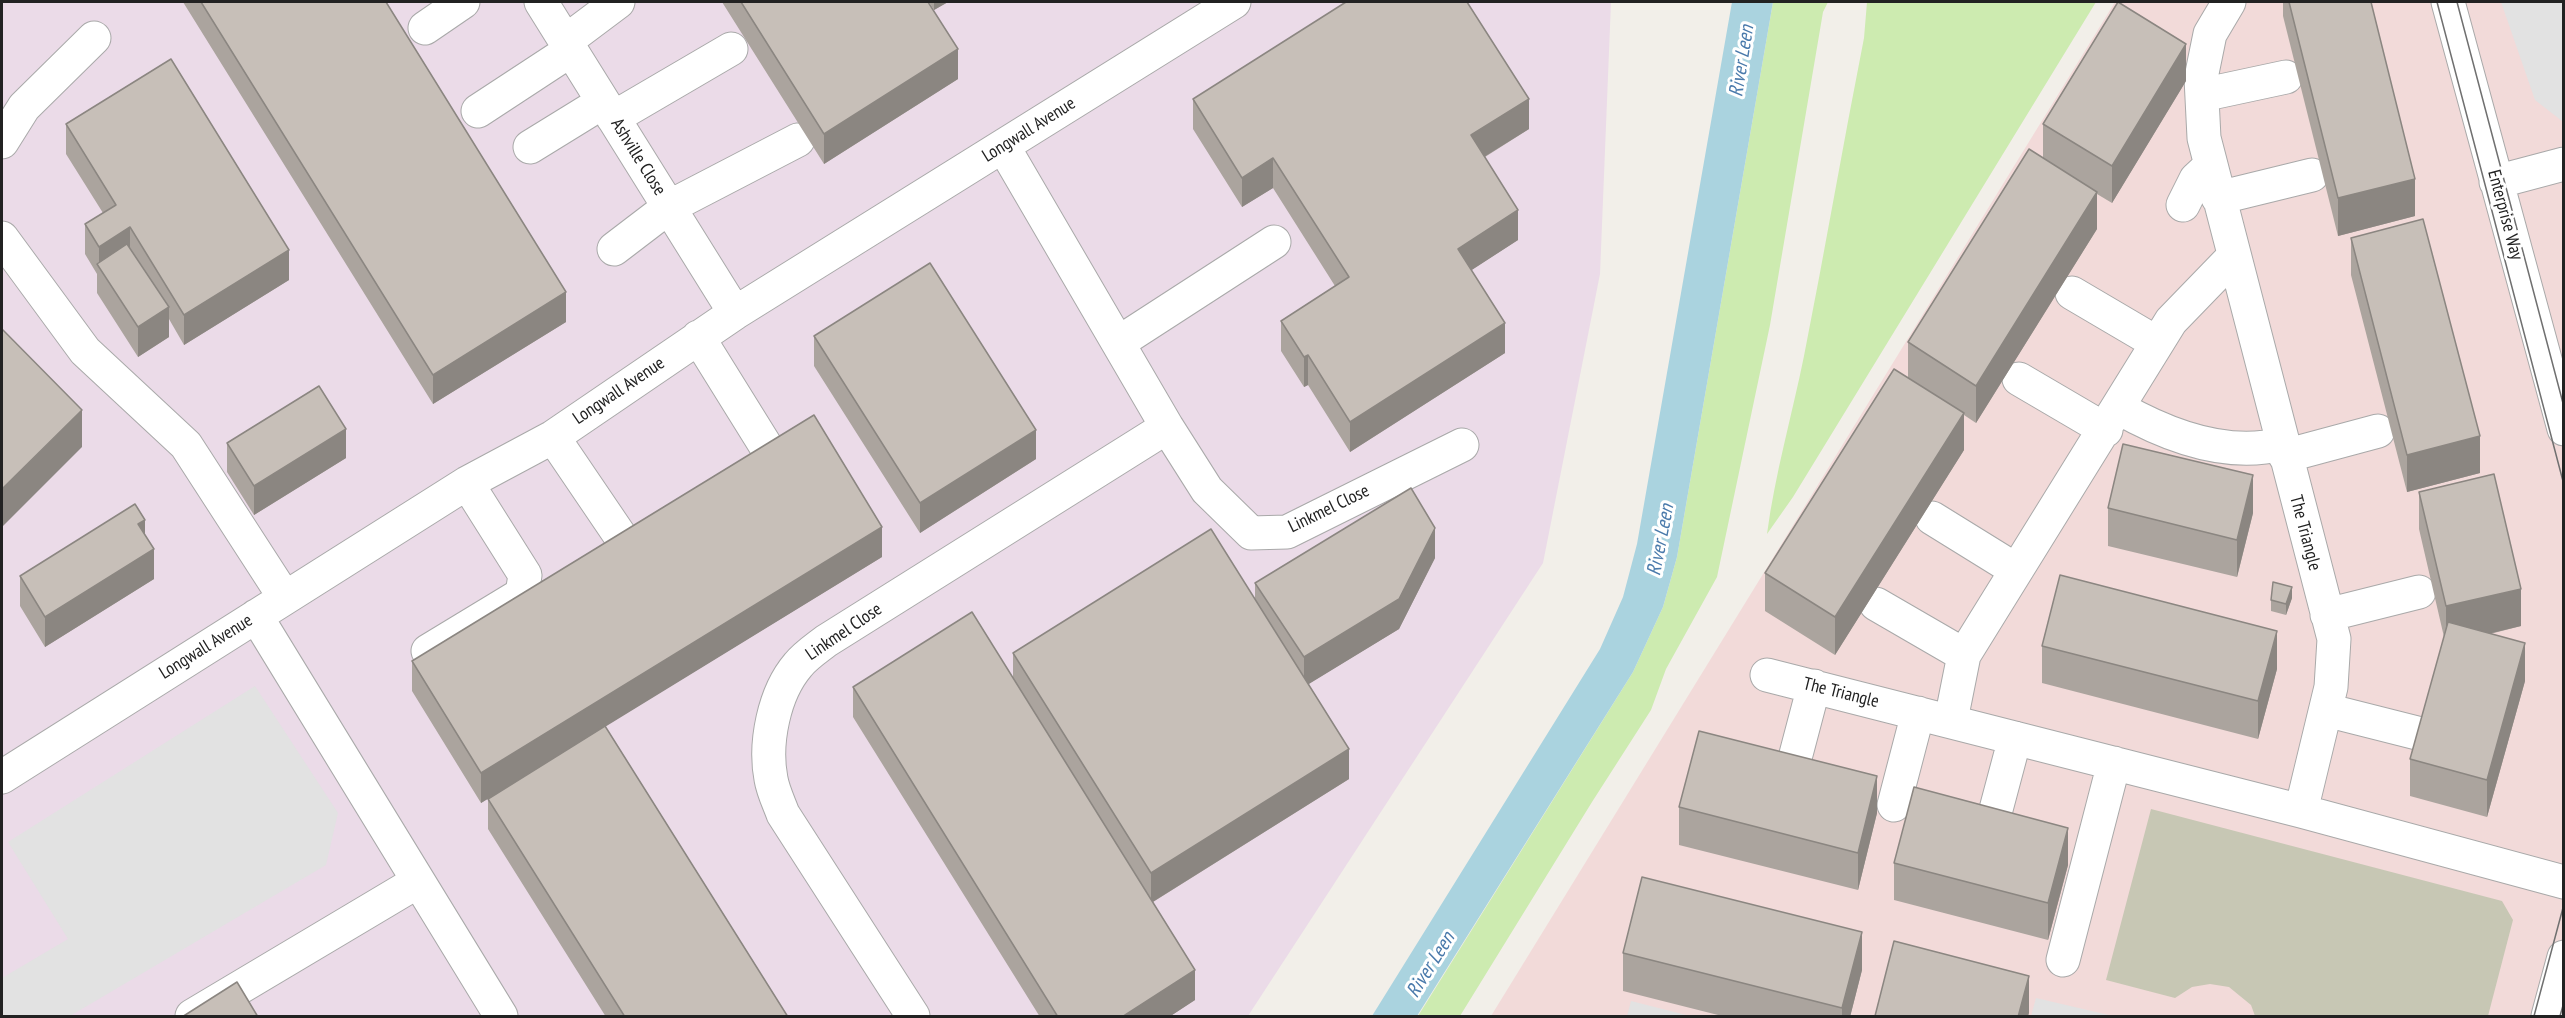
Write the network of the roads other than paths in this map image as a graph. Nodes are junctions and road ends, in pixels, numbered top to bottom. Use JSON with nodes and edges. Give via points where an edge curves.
{"nodes":[{"id":1,"x":463,"y":2,"type":"edge"},
{"id":2,"x":541,"y":2,"type":"edge"},
{"id":3,"x":618,"y":2,"type":"edge"},
{"id":4,"x":1234,"y":2,"type":"edge"},
{"id":5,"x":2229,"y":2,"type":"edge"},
{"id":6,"x":2448,"y":2,"type":"edge"},
{"id":7,"x":426,"y":28,"type":"dead end"},
{"id":8,"x":94,"y":38,"type":"dead end"},
{"id":9,"x":568,"y":46,"type":"junction"},
{"id":10,"x":731,"y":49,"type":"dead end"},
{"id":11,"x":2286,"y":77,"type":"dead end"},
{"id":12,"x":2202,"y":95,"type":"junction"},
{"id":13,"x":608,"y":110,"type":"junction"},
{"id":14,"x":478,"y":111,"type":"dead end"},
{"id":15,"x":798,"y":140,"type":"dead end"},
{"id":16,"x":2,"y":142,"type":"edge"},
{"id":17,"x":1004,"y":146,"type":"junction"},
{"id":18,"x":530,"y":147,"type":"dead end"},
{"id":19,"x":2564,"y":164,"type":"edge"},
{"id":20,"x":2211,"y":165,"type":"junction"},
{"id":21,"x":2312,"y":175,"type":"dead end"},
{"id":22,"x":2496,"y":182,"type":"junction"},
{"id":23,"x":2218,"y":198,"type":"junction"},
{"id":24,"x":2183,"y":206,"type":"dead end"},
{"id":25,"x":669,"y":207,"type":"junction"},
{"id":26,"x":2,"y":238,"type":"edge"},
{"id":27,"x":1274,"y":242,"type":"dead end"},
{"id":28,"x":614,"y":249,"type":"dead end"},
{"id":29,"x":2233,"y":257,"type":"junction"},
{"id":30,"x":2072,"y":293,"type":"dead end"},
{"id":31,"x":735,"y":313,"type":"junction"},
{"id":32,"x":698,"y":337,"type":"junction"},
{"id":33,"x":1118,"y":343,"type":"junction"},
{"id":34,"x":2157,"y":343,"type":"junction"},
{"id":35,"x":2019,"y":379,"type":"dead end"},
{"id":36,"x":2112,"y":419,"type":"junction"},
{"id":37,"x":1167,"y":428,"type":"junction"},
{"id":38,"x":2564,"y":429,"type":"edge"},
{"id":39,"x":2378,"y":431,"type":"dead end"},
{"id":40,"x":553,"y":437,"type":"junction"},
{"id":41,"x":1462,"y":446,"type":"dead end"},
{"id":42,"x":767,"y":448,"type":"edge"},
{"id":43,"x":2284,"y":450,"type":"junction"},
{"id":44,"x":467,"y":483,"type":"junction"},
{"id":45,"x":1932,"y":518,"type":"dead end"},
{"id":46,"x":629,"y":549,"type":"edge"},
{"id":47,"x":2016,"y":570,"type":"junction"},
{"id":48,"x":2419,"y":592,"type":"dead end"},
{"id":49,"x":285,"y":598,"type":"junction"},
{"id":50,"x":1876,"y":604,"type":"dead end"},
{"id":51,"x":2327,"y":615,"type":"junction"},
{"id":52,"x":256,"y":616,"type":"junction"},
{"id":53,"x":428,"y":651,"type":"edge"},
{"id":54,"x":1964,"y":655,"type":"junction"},
{"id":55,"x":1767,"y":675,"type":"dead end"},
{"id":56,"x":1814,"y":686,"type":"junction"},
{"id":57,"x":2326,"y":710,"type":"junction"},
{"id":58,"x":1918,"y":713,"type":"junction"},
{"id":59,"x":1951,"y":720,"type":"junction"},
{"id":60,"x":2417,"y":733,"type":"edge"},
{"id":61,"x":2015,"y":738,"type":"junction"},
{"id":62,"x":2114,"y":763,"type":"junction"},
{"id":63,"x":2,"y":777,"type":"edge"},
{"id":64,"x":1790,"y":777,"type":"edge"},
{"id":65,"x":1894,"y":805,"type":"dead end"},
{"id":66,"x":2301,"y":811,"type":"junction"},
{"id":67,"x":1990,"y":832,"type":"edge"},
{"id":68,"x":417,"y":882,"type":"junction"},
{"id":69,"x":2564,"y":882,"type":"edge"},
{"id":70,"x":2564,"y":957,"type":"edge"},
{"id":71,"x":2063,"y":960,"type":"dead end"},
{"id":72,"x":192,"y":1017,"type":"edge"},
{"id":73,"x":501,"y":1017,"type":"edge"},
{"id":74,"x":913,"y":1017,"type":"edge"},
{"id":75,"x":2548,"y":1017,"type":"edge"}],
"edges":[{"from":1,"to":7,"type":"street"},
{"from":2,"to":9,"type":"street","name":"Ashville Close"},
{"from":3,"to":9,"type":"street"},
{"from":4,"to":17,"type":"street","name":"Longwall Avenue"},
{"from":5,"to":12,"type":"street","name":"The Triangle","via":[[2210,34],[2201,78]]},
{"from":6,"to":22,"type":"street","name":"Enterprise Way"},
{"from":8,"to":16,"type":"street","via":[[24,107]]},
{"from":9,"to":13,"type":"street","name":"Ashville Close"},
{"from":9,"to":14,"type":"street"},
{"from":10,"to":13,"type":"street"},
{"from":11,"to":12,"type":"street"},
{"from":12,"to":20,"type":"street","name":"The Triangle","via":[[2204,138]]},
{"from":13,"to":18,"type":"street"},
{"from":13,"to":25,"type":"street","name":"Ashville Close"},
{"from":15,"to":25,"type":"street"},
{"from":17,"to":31,"type":"street","name":"Longwall Avenue"},
{"from":17,"to":33,"type":"street","name":"Linkmel Close"},
{"from":19,"to":22,"type":"street"},
{"from":20,"to":23,"type":"street","name":"The Triangle"},
{"from":20,"to":24,"type":"street","via":[[2196,179]]},
{"from":21,"to":23,"type":"street"},
{"from":22,"to":38,"type":"street","name":"Enterprise Way"},
{"from":23,"to":29,"type":"street","name":"The Triangle"},
{"from":25,"to":28,"type":"street"},
{"from":25,"to":31,"type":"street","name":"Ashville Close"},
{"from":26,"to":49,"type":"street","via":[[85,351],[186,445]]},
{"from":27,"to":33,"type":"street"},
{"from":29,"to":34,"type":"street","via":[[2171,321]]},
{"from":29,"to":43,"type":"street","name":"The Triangle"},
{"from":30,"to":34,"type":"street"},
{"from":31,"to":32,"type":"street","name":"Longwall Avenue"},
{"from":32,"to":40,"type":"street","name":"Longwall Avenue"},
{"from":32,"to":42,"type":"street"},
{"from":33,"to":37,"type":"street","name":"Linkmel Close"},
{"from":34,"to":36,"type":"street"},
{"from":35,"to":36,"type":"street"},
{"from":36,"to":43,"type":"street","via":[[2223,448]]},
{"from":36,"to":47,"type":"street"},
{"from":37,"to":41,"type":"street","name":"Linkmel Close","via":[[1207,490],[1251,533],[1287,532]]},
{"from":37,"to":74,"type":"street","name":"Linkmel Close","via":[[826,641],[798,664],[786,685],[776,710],[769,747],[771,780],[783,814]]},
{"from":39,"to":43,"type":"street"},
{"from":40,"to":44,"type":"street","name":"Longwall Avenue"},
{"from":40,"to":46,"type":"street"},
{"from":43,"to":51,"type":"street","name":"The Triangle"},
{"from":44,"to":49,"type":"street","name":"Longwall Avenue"},
{"from":44,"to":53,"type":"street","via":[[525,575],[522,594]]},
{"from":45,"to":47,"type":"street"},
{"from":47,"to":54,"type":"street"},
{"from":48,"to":51,"type":"street"},
{"from":49,"to":52,"type":"street","name":"Longwall Avenue"},
{"from":50,"to":54,"type":"street"},
{"from":51,"to":57,"type":"street","name":"The Triangle","via":[[2334,652]]},
{"from":52,"to":63,"type":"street","name":"Longwall Avenue"},
{"from":52,"to":68,"type":"street"},
{"from":54,"to":59,"type":"street"},
{"from":55,"to":56,"type":"street","name":"The Triangle"},
{"from":56,"to":58,"type":"street","name":"The Triangle"},
{"from":56,"to":64,"type":"street"},
{"from":57,"to":60,"type":"street"},
{"from":57,"to":66,"type":"street","name":"The Triangle"},
{"from":58,"to":59,"type":"street","name":"The Triangle"},
{"from":58,"to":65,"type":"street"},
{"from":59,"to":61,"type":"street","name":"The Triangle"},
{"from":61,"to":62,"type":"street","name":"The Triangle"},
{"from":61,"to":67,"type":"street"},
{"from":62,"to":66,"type":"street","name":"The Triangle"},
{"from":62,"to":71,"type":"street"},
{"from":66,"to":69,"type":"street","name":"The Triangle"},
{"from":68,"to":72,"type":"street"},
{"from":68,"to":73,"type":"street"},
{"from":70,"to":75,"type":"street"}]}
